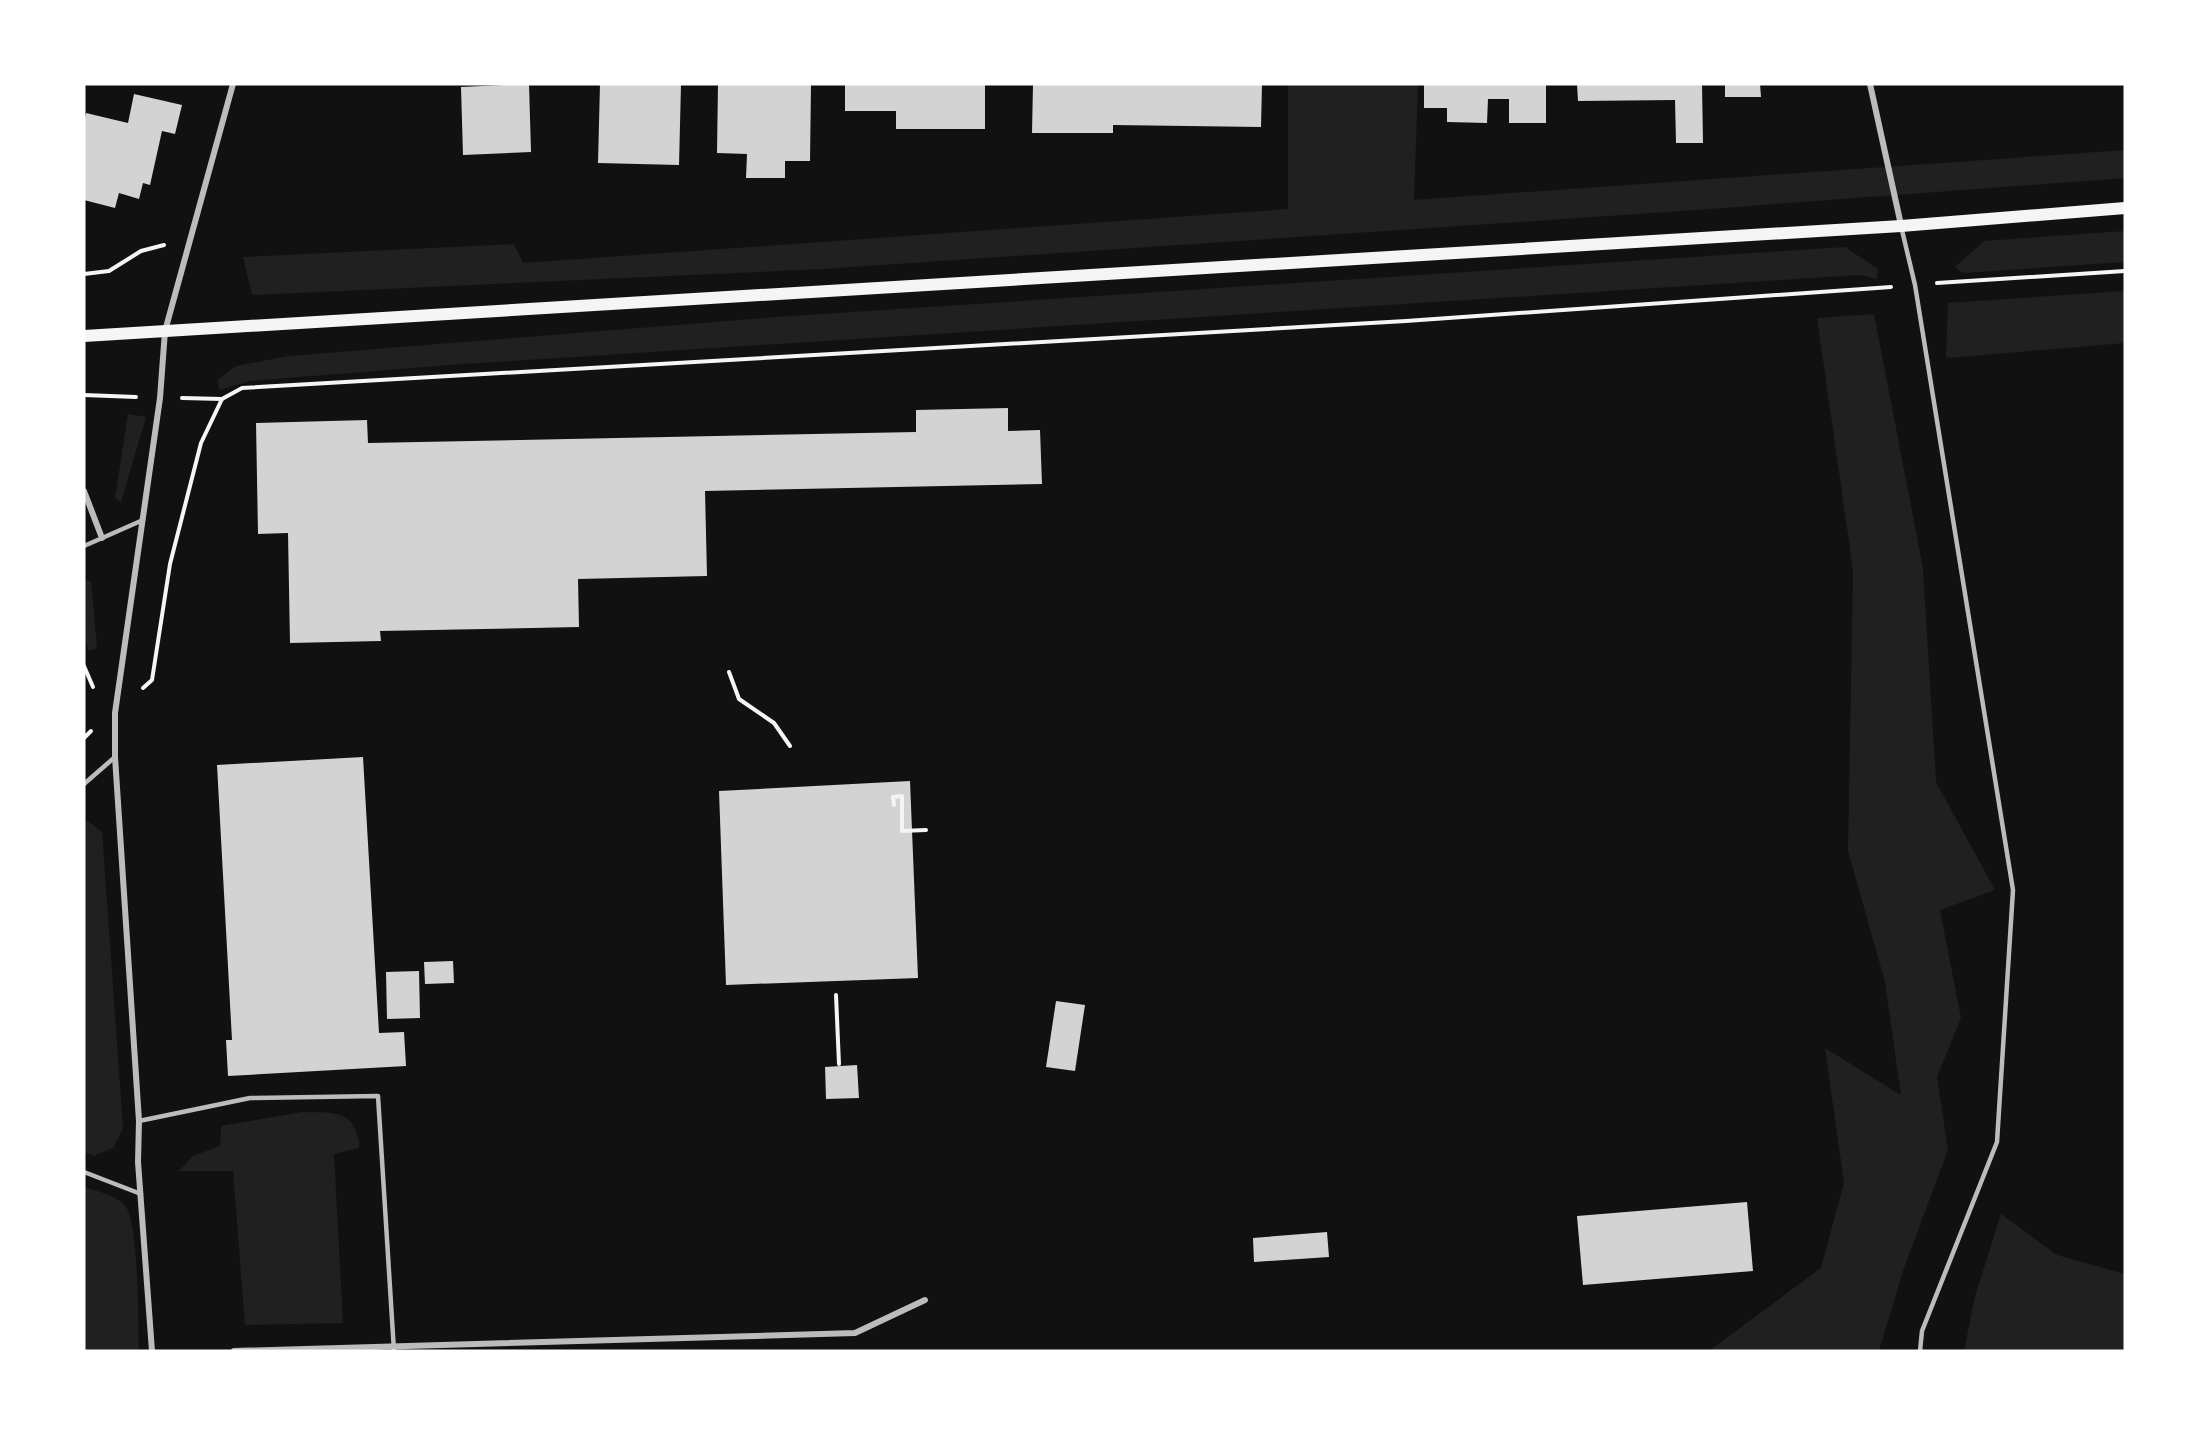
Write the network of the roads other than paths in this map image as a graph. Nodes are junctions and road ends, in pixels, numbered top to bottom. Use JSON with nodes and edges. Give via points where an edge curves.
{"nodes":[{"id":1,"x":233,"y":84,"type":"edge"},
{"id":2,"x":1870,"y":84,"type":"edge"},
{"id":3,"x":2125,"y":208,"type":"edge"},
{"id":4,"x":1901,"y":226,"type":"junction"},
{"id":5,"x":165,"y":331,"type":"junction"},
{"id":6,"x":84,"y":336,"type":"edge"},
{"id":7,"x":84,"y":491,"type":"edge"},
{"id":8,"x":143,"y":520,"type":"junction"},
{"id":9,"x":102,"y":538,"type":"junction"},
{"id":10,"x":84,"y":546,"type":"edge"},
{"id":11,"x":115,"y":757,"type":"junction"},
{"id":12,"x":84,"y":784,"type":"edge"},
{"id":13,"x":140,"y":1121,"type":"junction"},
{"id":14,"x":84,"y":1172,"type":"edge"},
{"id":15,"x":141,"y":1194,"type":"junction"},
{"id":16,"x":925,"y":1300,"type":"dead end"},
{"id":17,"x":394,"y":1349,"type":"edge"},
{"id":18,"x":152,"y":1351,"type":"edge"},
{"id":19,"x":234,"y":1351,"type":"edge"},
{"id":20,"x":1920,"y":1351,"type":"edge"}],
"edges":[{"from":1,"to":5,"type":"street"},
{"from":2,"to":4,"type":"street"},
{"from":3,"to":4,"type":"main road"},
{"from":4,"to":5,"type":"main road"},
{"from":4,"to":20,"type":"lane","via":[[1915,285],[2013,890],[1997,1142],[1922,1331]]},
{"from":5,"to":6,"type":"main road"},
{"from":5,"to":8,"type":"street"},
{"from":7,"to":9,"type":"street"},
{"from":8,"to":9,"type":"lane"},
{"from":8,"to":11,"type":"street","via":[[115,713]]},
{"from":9,"to":10,"type":"lane"},
{"from":11,"to":12,"type":"lane"},
{"from":11,"to":13,"type":"street"},
{"from":13,"to":15,"type":"street"},
{"from":13,"to":17,"type":"lane","via":[[250,1098],[378,1096]]},
{"from":14,"to":15,"type":"lane"},
{"from":15,"to":18,"type":"street"},
{"from":16,"to":17,"type":"street","via":[[855,1333]]},
{"from":17,"to":19,"type":"street"}]}
